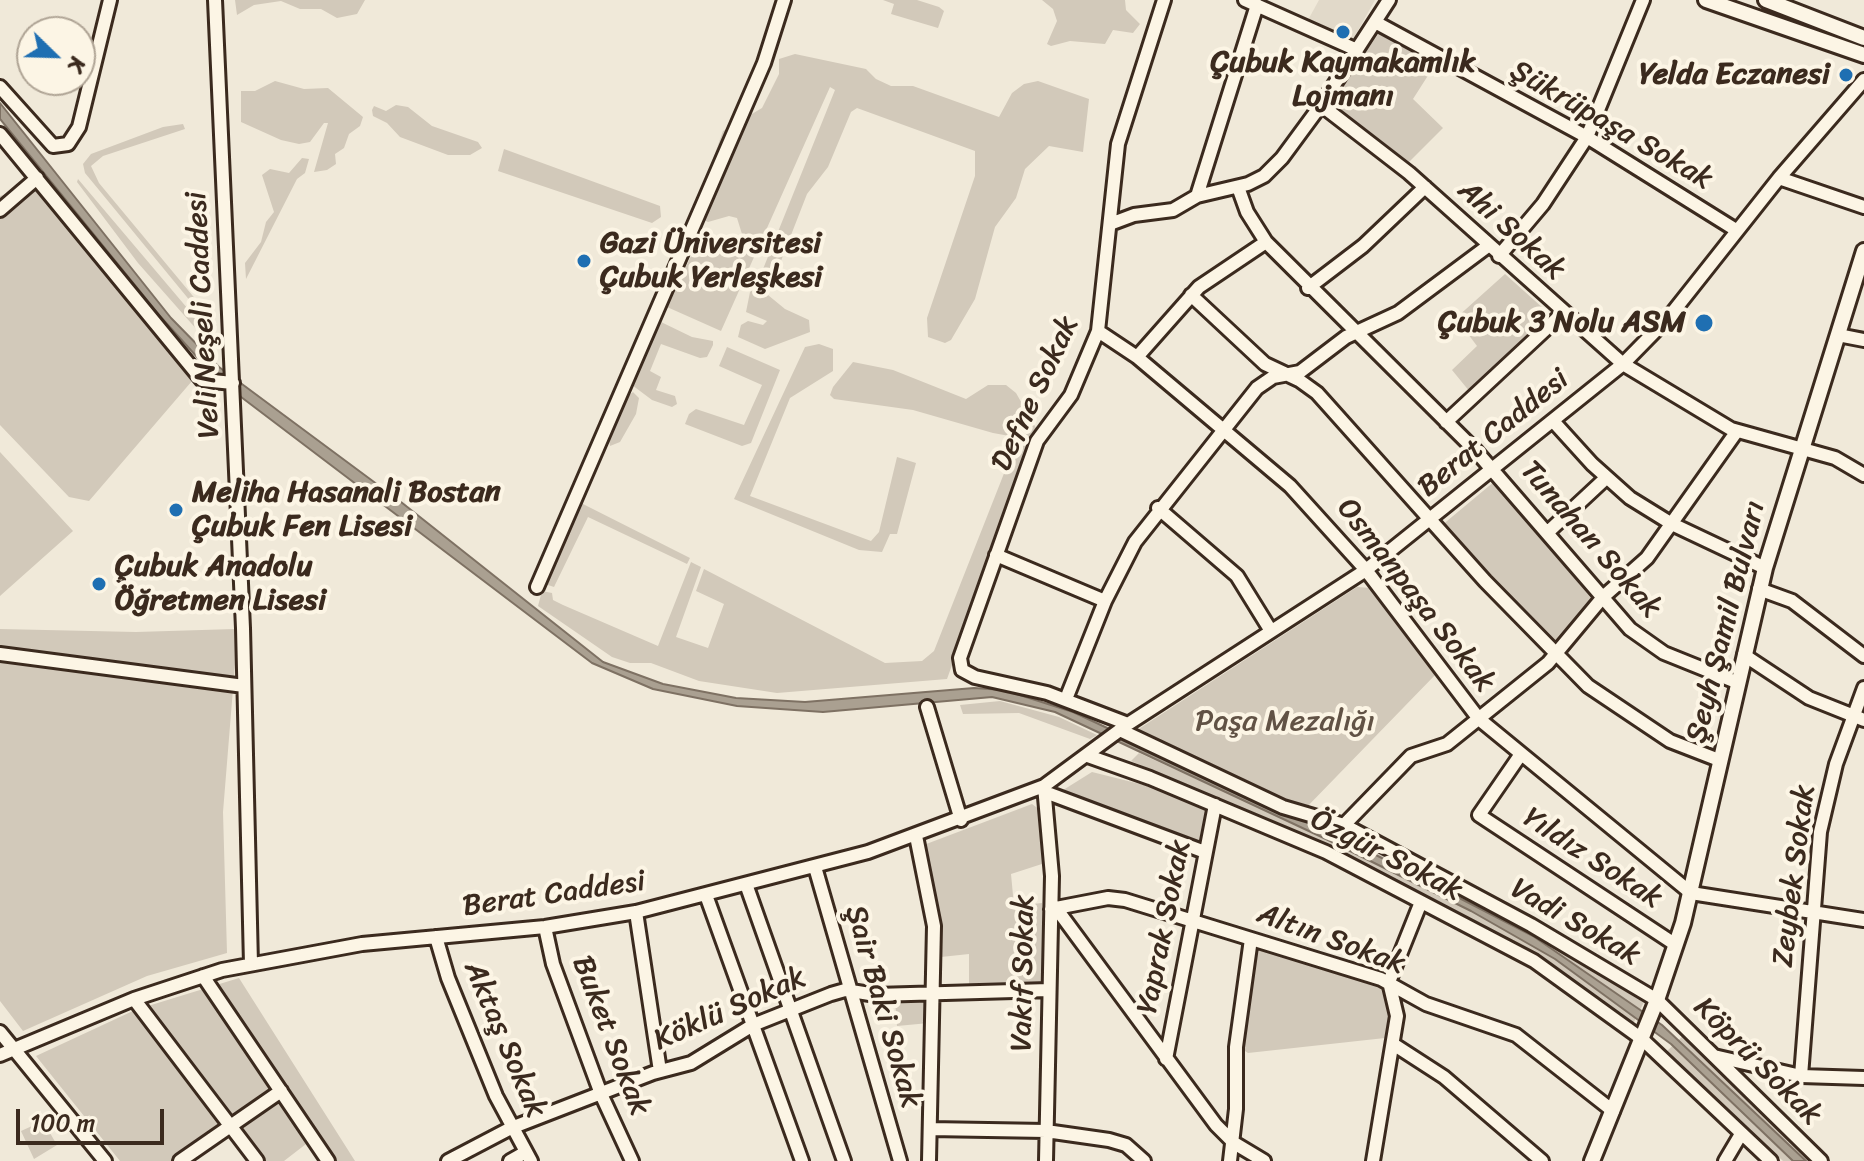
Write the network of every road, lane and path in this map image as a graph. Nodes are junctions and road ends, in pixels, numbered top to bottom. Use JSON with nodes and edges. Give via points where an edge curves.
{"nodes":[{"id":1,"x":110,"y":0,"type":"edge"},
{"id":2,"x":215,"y":0,"type":"edge"},
{"id":3,"x":784,"y":0,"type":"edge"},
{"id":4,"x":1164,"y":0,"type":"edge"},
{"id":5,"x":1389,"y":0,"type":"edge"},
{"id":6,"x":1643,"y":0,"type":"edge"},
{"id":7,"x":1706,"y":0,"type":"edge"},
{"id":8,"x":1766,"y":0,"type":"edge"},
{"id":9,"x":1251,"y":2,"type":"edge"},
{"id":10,"x":1375,"y":22,"type":"junction"},
{"id":11,"x":1864,"y":38,"type":"edge"},
{"id":12,"x":1357,"y":50,"type":"junction"},
{"id":13,"x":1864,"y":55,"type":"edge"},
{"id":14,"x":1864,"y":80,"type":"edge"},
{"id":15,"x":0,"y":87,"type":"edge"},
{"id":16,"x":1321,"y":105,"type":"junction"},
{"id":17,"x":0,"y":134,"type":"edge"},
{"id":18,"x":1587,"y":137,"type":"junction"},
{"id":19,"x":37,"y":178,"type":"junction"},
{"id":20,"x":1779,"y":178,"type":"junction"},
{"id":21,"x":1238,"y":187,"type":"junction"},
{"id":22,"x":1425,"y":187,"type":"junction"},
{"id":23,"x":1197,"y":196,"type":"junction"},
{"id":24,"x":1864,"y":207,"type":"edge"},
{"id":25,"x":0,"y":210,"type":"edge"},
{"id":26,"x":1110,"y":224,"type":"junction"},
{"id":27,"x":1736,"y":230,"type":"junction"},
{"id":28,"x":1266,"y":242,"type":"junction"},
{"id":29,"x":1488,"y":246,"type":"junction"},
{"id":30,"x":1864,"y":251,"type":"edge"},
{"id":31,"x":1499,"y":256,"type":"junction"},
{"id":32,"x":1308,"y":288,"type":"junction"},
{"id":33,"x":1191,"y":295,"type":"junction"},
{"id":34,"x":1563,"y":313,"type":"junction"},
{"id":35,"x":1098,"y":331,"type":"junction"},
{"id":36,"x":1355,"y":333,"type":"junction"},
{"id":37,"x":1838,"y":335,"type":"junction"},
{"id":38,"x":1864,"y":340,"type":"edge"},
{"id":39,"x":1137,"y":357,"type":"junction"},
{"id":40,"x":1623,"y":364,"type":"junction"},
{"id":41,"x":1286,"y":373,"type":"junction"},
{"id":42,"x":233,"y":383,"type":"junction"},
{"id":43,"x":1553,"y":421,"type":"junction"},
{"id":44,"x":1446,"y":422,"type":"junction"},
{"id":45,"x":1223,"y":429,"type":"junction"},
{"id":46,"x":1737,"y":431,"type":"junction"},
{"id":47,"x":1800,"y":450,"type":"junction"},
{"id":48,"x":1493,"y":470,"type":"junction"},
{"id":49,"x":1864,"y":475,"type":"edge"},
{"id":50,"x":1606,"y":478,"type":"junction"},
{"id":51,"x":1158,"y":508,"type":"junction"},
{"id":52,"x":1429,"y":520,"type":"junction"},
{"id":53,"x":1672,"y":524,"type":"junction"},
{"id":54,"x":1548,"y":532,"type":"junction"},
{"id":55,"x":996,"y":555,"type":"junction"},
{"id":56,"x":1765,"y":568,"type":"junction"},
{"id":57,"x":1366,"y":570,"type":"junction"},
{"id":58,"x":537,"y":587,"type":"dead end"},
{"id":59,"x":1759,"y":589,"type":"junction"},
{"id":60,"x":1603,"y":597,"type":"junction"},
{"id":61,"x":1105,"y":601,"type":"junction"},
{"id":62,"x":1271,"y":631,"type":"junction"},
{"id":63,"x":0,"y":654,"type":"edge"},
{"id":64,"x":1557,"y":654,"type":"junction"},
{"id":65,"x":1744,"y":655,"type":"junction"},
{"id":66,"x":1864,"y":656,"type":"edge"},
{"id":67,"x":960,"y":665,"type":"joint"},
{"id":68,"x":1736,"y":682,"type":"junction"},
{"id":69,"x":244,"y":686,"type":"junction"},
{"id":70,"x":1864,"y":688,"type":"edge"},
{"id":71,"x":1066,"y":699,"type":"junction"},
{"id":72,"x":927,"y":707,"type":"dead end"},
{"id":73,"x":1858,"y":718,"type":"edge"},
{"id":74,"x":1479,"y":719,"type":"junction"},
{"id":75,"x":1124,"y":727,"type":"junction"},
{"id":76,"x":1521,"y":754,"type":"junction"},
{"id":77,"x":1088,"y":756,"type":"junction"},
{"id":78,"x":1719,"y":760,"type":"junction"},
{"id":79,"x":1044,"y":789,"type":"junction"},
{"id":80,"x":1215,"y":805,"type":"junction"},
{"id":81,"x":961,"y":820,"type":"junction"},
{"id":82,"x":1344,"y":825,"type":"junction"},
{"id":83,"x":916,"y":836,"type":"junction"},
{"id":84,"x":1205,"y":852,"type":"junction"},
{"id":85,"x":815,"y":867,"type":"junction"},
{"id":86,"x":746,"y":884,"type":"junction"},
{"id":87,"x":1691,"y":893,"type":"junction"},
{"id":88,"x":706,"y":895,"type":"junction"},
{"id":89,"x":1421,"y":902,"type":"junction"},
{"id":90,"x":1054,"y":908,"type":"junction"},
{"id":91,"x":636,"y":912,"type":"junction"},
{"id":92,"x":1813,"y":915,"type":"junction"},
{"id":93,"x":1192,"y":919,"type":"junction"},
{"id":94,"x":1864,"y":920,"type":"edge"},
{"id":95,"x":545,"y":927,"type":"junction"},
{"id":96,"x":436,"y":937,"type":"junction"},
{"id":97,"x":1251,"y":939,"type":"junction"},
{"id":98,"x":1676,"y":945,"type":"junction"},
{"id":99,"x":251,"y":964,"type":"junction"},
{"id":100,"x":203,"y":976,"type":"junction"},
{"id":101,"x":1389,"y":982,"type":"junction"},
{"id":102,"x":851,"y":990,"type":"junction"},
{"id":103,"x":1049,"y":990,"type":"junction"},
{"id":104,"x":933,"y":993,"type":"junction"},
{"id":105,"x":134,"y":999,"type":"junction"},
{"id":106,"x":1655,"y":1004,"type":"junction"},
{"id":107,"x":791,"y":1009,"type":"junction"},
{"id":108,"x":753,"y":1025,"type":"junction"},
{"id":109,"x":0,"y":1032,"type":"edge"},
{"id":110,"x":1642,"y":1039,"type":"junction"},
{"id":111,"x":1393,"y":1044,"type":"junction"},
{"id":112,"x":14,"y":1050,"type":"junction"},
{"id":113,"x":0,"y":1055,"type":"edge"},
{"id":114,"x":1713,"y":1055,"type":"junction"},
{"id":115,"x":1166,"y":1059,"type":"junction"},
{"id":116,"x":660,"y":1071,"type":"junction"},
{"id":117,"x":1801,"y":1076,"type":"junction"},
{"id":118,"x":1864,"y":1078,"type":"edge"},
{"id":119,"x":281,"y":1091,"type":"junction"},
{"id":120,"x":601,"y":1094,"type":"junction"},
{"id":121,"x":1613,"y":1111,"type":"junction"},
{"id":122,"x":230,"y":1126,"type":"junction"},
{"id":123,"x":511,"y":1128,"type":"junction"},
{"id":124,"x":930,"y":1129,"type":"junction"},
{"id":125,"x":1046,"y":1131,"type":"junction"},
{"id":126,"x":1741,"y":1134,"type":"junction"},
{"id":127,"x":1234,"y":1143,"type":"junction"},
{"id":128,"x":529,"y":1157,"type":"edge"},
{"id":129,"x":105,"y":1161,"type":"edge"},
{"id":130,"x":180,"y":1161,"type":"edge"},
{"id":131,"x":257,"y":1161,"type":"edge"},
{"id":132,"x":328,"y":1161,"type":"edge"},
{"id":133,"x":448,"y":1161,"type":"edge"},
{"id":134,"x":510,"y":1161,"type":"edge"},
{"id":135,"x":632,"y":1161,"type":"edge"},
{"id":136,"x":802,"y":1161,"type":"edge"},
{"id":137,"x":844,"y":1161,"type":"edge"},
{"id":138,"x":900,"y":1161,"type":"edge"},
{"id":139,"x":929,"y":1161,"type":"edge"},
{"id":140,"x":1046,"y":1161,"type":"edge"},
{"id":141,"x":1144,"y":1161,"type":"edge"},
{"id":142,"x":1230,"y":1161,"type":"edge"},
{"id":143,"x":1264,"y":1161,"type":"edge"},
{"id":144,"x":1373,"y":1161,"type":"edge"},
{"id":145,"x":1542,"y":1161,"type":"edge"},
{"id":146,"x":1592,"y":1161,"type":"edge"},
{"id":147,"x":1725,"y":1161,"type":"edge"},
{"id":148,"x":1771,"y":1161,"type":"edge"},
{"id":149,"x":1821,"y":1161,"type":"edge"}],
"edges":[{"from":1,"to":15,"type":"street","via":[[72,141],[56,148]]},
{"from":2,"to":42,"type":"street","name":"Veli Neşeli Caddesi"},
{"from":3,"to":58,"type":"street","via":[[764,63]]},
{"from":4,"to":26,"type":"street","name":"Defne Sokak","via":[[1118,144]]},
{"from":5,"to":10,"type":"street"},
{"from":6,"to":18,"type":"street"},
{"from":7,"to":13,"type":"main road"},
{"from":8,"to":11,"type":"main road"},
{"from":9,"to":12,"type":"street"},
{"from":9,"to":23,"type":"street"},
{"from":10,"to":12,"type":"street"},
{"from":10,"to":18,"type":"street","name":"Şükrüpaşa Sokak"},
{"from":12,"to":16,"type":"street"},
{"from":14,"to":20,"type":"street","name":"Berat Caddesi"},
{"from":16,"to":21,"type":"street","via":[[1272,168]]},
{"from":16,"to":22,"type":"street","name":"Ahi Sokak"},
{"from":17,"to":19,"type":"street"},
{"from":18,"to":27,"type":"street","name":"Şükrüpaşa Sokak"},
{"from":18,"to":31,"type":"street","via":[[1543,204]]},
{"from":19,"to":25,"type":"street"},
{"from":19,"to":42,"type":"street","via":[[202,380]]},
{"from":20,"to":24,"type":"street"},
{"from":20,"to":27,"type":"street","name":"Berat Caddesi"},
{"from":21,"to":23,"type":"street"},
{"from":21,"to":28,"type":"street","name":"Tunahan Sokak"},
{"from":22,"to":29,"type":"street","name":"Ahi Sokak"},
{"from":22,"to":32,"type":"street","via":[[1363,246]]},
{"from":23,"to":26,"type":"street","via":[[1173,210]]},
{"from":26,"to":35,"type":"street","name":"Defne Sokak"},
{"from":27,"to":40,"type":"street","name":"Berat Caddesi","via":[[1669,317]]},
{"from":28,"to":32,"type":"street","name":"Tunahan Sokak"},
{"from":28,"to":33,"type":"street"},
{"from":29,"to":31,"type":"street","name":"Ahi Sokak"},
{"from":29,"to":36,"type":"street","via":[[1418,301]]},
{"from":30,"to":37,"type":"main road","name":"Şeyh Şamil Bulvarı"},
{"from":31,"to":34,"type":"street","name":"Ahi Sokak"},
{"from":32,"to":36,"type":"street","name":"Tunahan Sokak"},
{"from":33,"to":39,"type":"street"},
{"from":33,"to":41,"type":"street","via":[[1253,354]]},
{"from":34,"to":40,"type":"street","name":"Ahi Sokak"},
{"from":34,"to":44,"type":"street"},
{"from":35,"to":39,"type":"street","name":"Osmanpaşa Sokak"},
{"from":35,"to":55,"type":"street","name":"Defne Sokak","via":[[1071,395],[1037,441]]},
{"from":36,"to":41,"type":"street","via":[[1300,372]]},
{"from":36,"to":44,"type":"street","name":"Tunahan Sokak"},
{"from":37,"to":38,"type":"street"},
{"from":37,"to":47,"type":"main road","name":"Şeyh Şamil Bulvarı"},
{"from":39,"to":45,"type":"street","name":"Osmanpaşa Sokak"},
{"from":40,"to":43,"type":"street","name":"Berat Caddesi"},
{"from":40,"to":46,"type":"street","name":"Ahi Sokak"},
{"from":41,"to":45,"type":"street","via":[[1264,381]]},
{"from":41,"to":52,"type":"street","via":[[1317,393]]},
{"from":42,"to":69,"type":"street","name":"Veli Neşeli Caddesi"},
{"from":43,"to":48,"type":"street","name":"Berat Caddesi"},
{"from":43,"to":50,"type":"street"},
{"from":44,"to":48,"type":"street","name":"Tunahan Sokak"},
{"from":45,"to":51,"type":"street"},
{"from":45,"to":57,"type":"street","name":"Osmanpaşa Sokak","via":[[1313,508]]},
{"from":46,"to":47,"type":"street","name":"Ahi Sokak"},
{"from":46,"to":53,"type":"street"},
{"from":47,"to":49,"type":"street","name":"Ahi Sokak","via":[[1835,458]]},
{"from":47,"to":56,"type":"main road","name":"Şeyh Şamil Bulvarı"},
{"from":48,"to":52,"type":"street","name":"Berat Caddesi"},
{"from":48,"to":54,"type":"street","name":"Tunahan Sokak"},
{"from":50,"to":53,"type":"street"},
{"from":50,"to":54,"type":"street"},
{"from":51,"to":61,"type":"street","via":[[1123,561]]},
{"from":51,"to":62,"type":"street","via":[[1237,576]]},
{"from":52,"to":57,"type":"street","name":"Berat Caddesi"},
{"from":52,"to":64,"type":"street"},
{"from":53,"to":56,"type":"street"},
{"from":53,"to":60,"type":"street","via":[[1639,567]]},
{"from":54,"to":60,"type":"street","name":"Tunahan Sokak"},
{"from":55,"to":61,"type":"street"},
{"from":55,"to":67,"type":"street","name":"Defne Sokak"},
{"from":56,"to":59,"type":"main road","name":"Şeyh Şamil Bulvarı"},
{"from":57,"to":62,"type":"street","name":"Berat Caddesi"},
{"from":57,"to":74,"type":"street","name":"Osmanpaşa Sokak"},
{"from":59,"to":65,"type":"main road","name":"Şeyh Şamil Bulvarı"},
{"from":59,"to":66,"type":"street","via":[[1792,601]]},
{"from":60,"to":64,"type":"street"},
{"from":60,"to":68,"type":"street","name":"Tunahan Sokak","via":[[1651,646]]},
{"from":61,"to":71,"type":"street"},
{"from":62,"to":75,"type":"street","name":"Berat Caddesi"},
{"from":63,"to":69,"type":"street"},
{"from":64,"to":74,"type":"street"},
{"from":64,"to":78,"type":"street","via":[[1626,714],[1670,741]]},
{"from":65,"to":68,"type":"main road","name":"Şeyh Şamil Bulvarı"},
{"from":65,"to":73,"type":"street","via":[[1809,698]]},
{"from":67,"to":71,"type":"street","name":"Vadi Sokak","via":[[982,679]]},
{"from":68,"to":78,"type":"main road","name":"Şeyh Şamil Bulvarı"},
{"from":69,"to":99,"type":"street","name":"Veli Neşeli Caddesi"},
{"from":70,"to":73,"type":"street","name":"Zeybek Sokak"},
{"from":71,"to":75,"type":"street","name":"Vadi Sokak"},
{"from":72,"to":81,"type":"street"},
{"from":73,"to":92,"type":"street","name":"Zeybek Sokak","via":[[1836,764],[1822,822]]},
{"from":74,"to":76,"type":"street","name":"Osmanpaşa Sokak"},
{"from":74,"to":82,"type":"street","via":[[1443,748],[1411,756]]},
{"from":75,"to":77,"type":"street","name":"Berat Caddesi"},
{"from":75,"to":82,"type":"street","name":"Vadi Sokak","via":[[1283,807]]},
{"from":76,"to":87,"type":"street","name":"Osmanpaşa Sokak"},
{"from":76,"to":98,"type":"street","name":"Yıldız Sokak","via":[[1479,815]]},
{"from":77,"to":79,"type":"street","name":"Berat Caddesi"},
{"from":77,"to":80,"type":"street","name":"Özgür Sokak"},
{"from":78,"to":87,"type":"main road","name":"Şeyh Şamil Bulvarı"},
{"from":79,"to":81,"type":"street","name":"Berat Caddesi"},
{"from":79,"to":84,"type":"street"},
{"from":79,"to":90,"type":"street","name":"Vakıf Sokak"},
{"from":80,"to":84,"type":"street","name":"Yaprak Sokak"},
{"from":80,"to":89,"type":"street","name":"Özgür Sokak","via":[[1326,852]]},
{"from":81,"to":83,"type":"street","name":"Berat Caddesi"},
{"from":82,"to":106,"type":"street","name":"Vadi Sokak","via":[[1531,925]]},
{"from":83,"to":85,"type":"street","name":"Berat Caddesi"},
{"from":83,"to":104,"type":"street","via":[[933,916]]},
{"from":84,"to":93,"type":"street","name":"Yaprak Sokak"},
{"from":85,"to":86,"type":"street","name":"Berat Caddesi"},
{"from":85,"to":102,"type":"street","name":"Şair Baki Sokak"},
{"from":86,"to":88,"type":"street","name":"Berat Caddesi"},
{"from":86,"to":107,"type":"street"},
{"from":87,"to":92,"type":"street"},
{"from":87,"to":98,"type":"main road","name":"Şeyh Şamil Bulvarı"},
{"from":88,"to":91,"type":"street","name":"Berat Caddesi"},
{"from":88,"to":108,"type":"street"},
{"from":89,"to":101,"type":"street"},
{"from":89,"to":110,"type":"street","name":"Özgür Sokak","via":[[1542,966]]},
{"from":90,"to":93,"type":"street","name":"Altın Sokak","via":[[1117,899]]},
{"from":90,"to":103,"type":"street","name":"Vakıf Sokak"},
{"from":90,"to":115,"type":"street"},
{"from":91,"to":95,"type":"street","name":"Berat Caddesi"},
{"from":91,"to":116,"type":"street"},
{"from":92,"to":94,"type":"street"},
{"from":92,"to":117,"type":"street","name":"Zeybek Sokak"},
{"from":93,"to":97,"type":"street","name":"Altın Sokak"},
{"from":93,"to":115,"type":"street","name":"Yaprak Sokak"},
{"from":95,"to":96,"type":"street","name":"Berat Caddesi"},
{"from":95,"to":120,"type":"street","name":"Buket Sokak","via":[[553,964]]},
{"from":96,"to":99,"type":"street","name":"Berat Caddesi"},
{"from":96,"to":123,"type":"street","name":"Aktaş Sokak"},
{"from":97,"to":101,"type":"street","name":"Altın Sokak"},
{"from":97,"to":127,"type":"street","via":[[1236,1047]]},
{"from":98,"to":106,"type":"main road","name":"Şeyh Şamil Bulvarı"},
{"from":99,"to":100,"type":"street","name":"Berat Caddesi"},
{"from":100,"to":105,"type":"street","name":"Berat Caddesi"},
{"from":100,"to":119,"type":"street"},
{"from":101,"to":111,"type":"street","via":[[1397,1005]]},
{"from":101,"to":121,"type":"street","name":"Altın Sokak","via":[[1426,1004],[1516,1035]]},
{"from":102,"to":104,"type":"street","name":"Köklü Sokak","via":[[876,995]]},
{"from":102,"to":107,"type":"street","name":"Köklü Sokak"},
{"from":102,"to":138,"type":"street","name":"Şair Baki Sokak"},
{"from":103,"to":104,"type":"street","name":"Köklü Sokak"},
{"from":103,"to":125,"type":"street","name":"Vakıf Sokak"},
{"from":104,"to":124,"type":"street"},
{"from":105,"to":112,"type":"street","name":"Berat Caddesi"},
{"from":105,"to":122,"type":"street"},
{"from":106,"to":110,"type":"main road","name":"Şeyh Şamil Bulvarı"},
{"from":106,"to":114,"type":"street","name":"Köprü Sokak"},
{"from":107,"to":108,"type":"street","name":"Köklü Sokak"},
{"from":107,"to":137,"type":"street"},
{"from":108,"to":116,"type":"street","name":"Köklü Sokak","via":[[699,1059]]},
{"from":108,"to":136,"type":"street"},
{"from":109,"to":112,"type":"street"},
{"from":110,"to":121,"type":"main road"},
{"from":110,"to":126,"type":"street","name":"Özgür Sokak"},
{"from":111,"to":144,"type":"street"},
{"from":111,"to":145,"type":"street","via":[[1465,1093]]},
{"from":112,"to":113,"type":"street","name":"Berat Caddesi"},
{"from":112,"to":129,"type":"street"},
{"from":114,"to":117,"type":"street"},
{"from":114,"to":149,"type":"street","name":"Köprü Sokak"},
{"from":115,"to":127,"type":"street"},
{"from":116,"to":120,"type":"street","name":"Köklü Sokak"},
{"from":117,"to":118,"type":"street"},
{"from":119,"to":122,"type":"street"},
{"from":119,"to":132,"type":"street"},
{"from":120,"to":123,"type":"street","name":"Köklü Sokak"},
{"from":120,"to":135,"type":"street","name":"Buket Sokak"},
{"from":121,"to":146,"type":"main road"},
{"from":122,"to":130,"type":"street"},
{"from":122,"to":131,"type":"street"},
{"from":123,"to":128,"type":"street","name":"Aktaş Sokak"},
{"from":123,"to":133,"type":"street","name":"Köklü Sokak"},
{"from":124,"to":125,"type":"street"},
{"from":124,"to":139,"type":"street"},
{"from":125,"to":140,"type":"street","name":"Vakıf Sokak"},
{"from":125,"to":141,"type":"street","via":[[1118,1142]]},
{"from":126,"to":147,"type":"street"},
{"from":126,"to":148,"type":"street","name":"Özgür Sokak"},
{"from":127,"to":142,"type":"street"},
{"from":127,"to":143,"type":"street"},
{"from":128,"to":134,"type":"street"}]}
